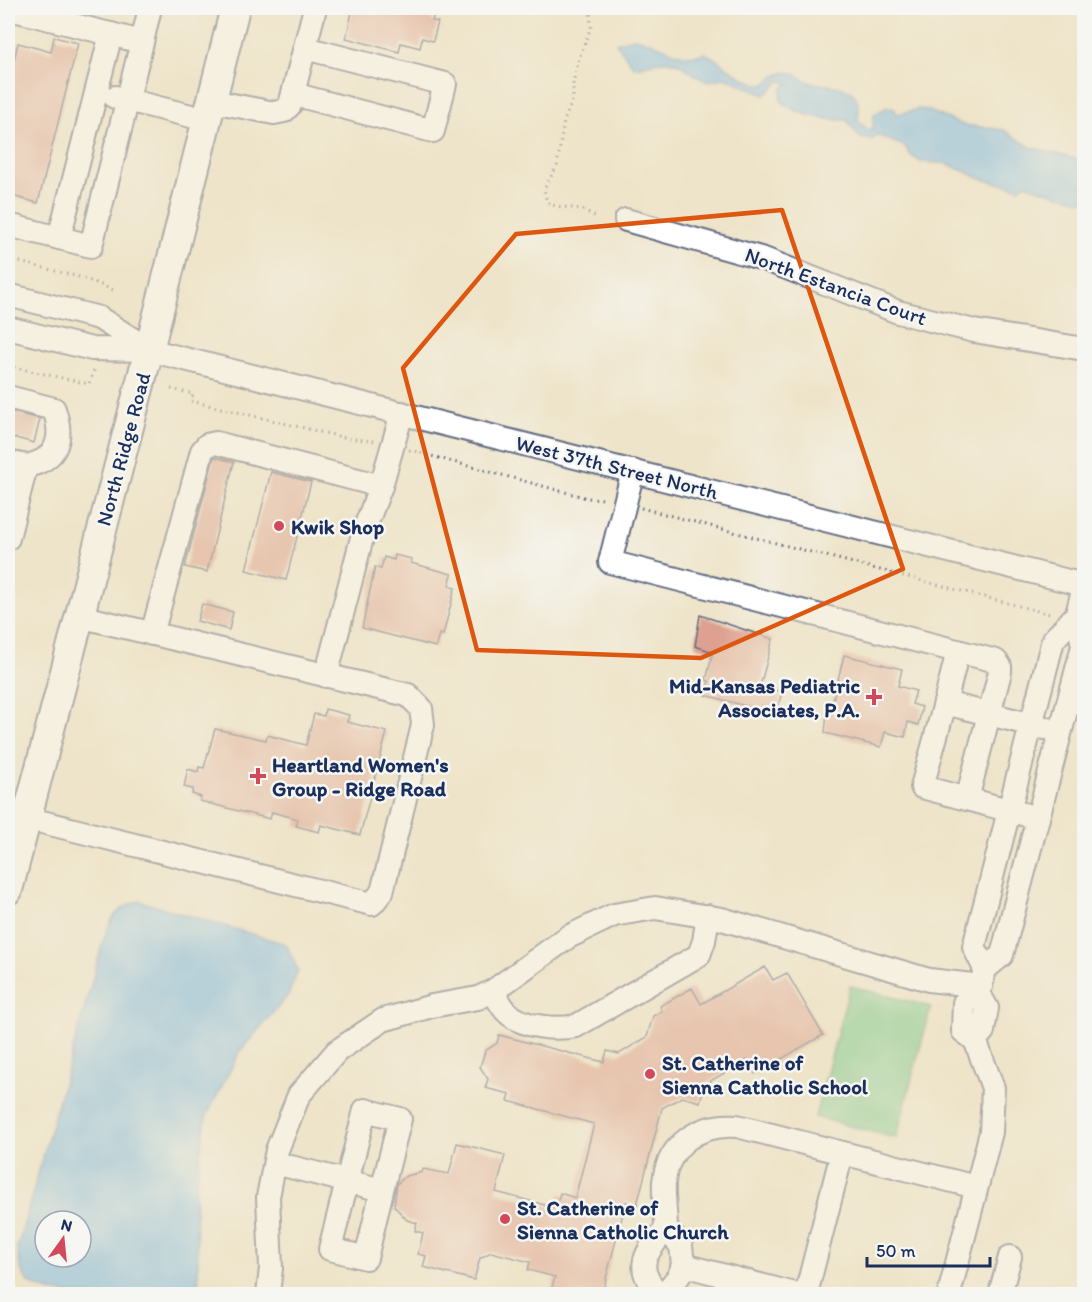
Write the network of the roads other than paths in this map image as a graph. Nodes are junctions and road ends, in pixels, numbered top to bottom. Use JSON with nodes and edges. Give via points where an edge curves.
{"nodes":[{"id":1,"x":150,"y":8,"type":"edge"},
{"id":2,"x":235,"y":8,"type":"edge"},
{"id":3,"x":315,"y":8,"type":"edge"},
{"id":4,"x":10,"y":13,"type":"edge"},
{"id":5,"x":111,"y":34,"type":"junction"},
{"id":6,"x":142,"y":42,"type":"junction"},
{"id":7,"x":305,"y":48,"type":"junction"},
{"id":8,"x":96,"y":92,"type":"junction"},
{"id":9,"x":293,"y":94,"type":"junction"},
{"id":10,"x":128,"y":100,"type":"junction"},
{"id":11,"x":209,"y":111,"type":"junction"},
{"id":12,"x":626,"y":220,"type":"dead end"},
{"id":13,"x":8,"y":225,"type":"edge"},
{"id":14,"x":59,"y":238,"type":"junction"},
{"id":15,"x":8,"y":295,"type":"edge"},
{"id":16,"x":8,"y":328,"type":"edge"},
{"id":17,"x":1084,"y":349,"type":"edge"},
{"id":18,"x":149,"y":350,"type":"junction"},
{"id":19,"x":8,"y":397,"type":"edge"},
{"id":20,"x":402,"y":413,"type":"junction"},
{"id":21,"x":17,"y":464,"type":"edge"},
{"id":22,"x":633,"y":471,"type":"junction"},
{"id":23,"x":381,"y":486,"type":"junction"},
{"id":24,"x":8,"y":538,"type":"edge"},
{"id":25,"x":1084,"y":586,"type":"edge"},
{"id":26,"x":1077,"y":614,"type":"junction"},
{"id":27,"x":80,"y":616,"type":"junction"},
{"id":28,"x":152,"y":634,"type":"junction"},
{"id":29,"x":958,"y":651,"type":"junction"},
{"id":30,"x":326,"y":676,"type":"junction"},
{"id":31,"x":945,"y":703,"type":"junction"},
{"id":32,"x":989,"y":714,"type":"junction"},
{"id":33,"x":1032,"y":725,"type":"junction"},
{"id":34,"x":1059,"y":732,"type":"junction"},
{"id":35,"x":967,"y":799,"type":"junction"},
{"id":36,"x":1009,"y":810,"type":"junction"},
{"id":37,"x":26,"y":818,"type":"junction"},
{"id":38,"x":1038,"y":818,"type":"junction"},
{"id":39,"x":991,"y":879,"type":"junction"},
{"id":40,"x":1020,"y":886,"type":"junction"},
{"id":41,"x":8,"y":890,"type":"edge"},
{"id":42,"x":708,"y":916,"type":"junction"},
{"id":43,"x":981,"y":983,"type":"junction"},
{"id":44,"x":493,"y":991,"type":"junction"},
{"id":45,"x":842,"y":1153,"type":"junction"},
{"id":46,"x":275,"y":1163,"type":"junction"},
{"id":47,"x":347,"y":1181,"type":"junction"},
{"id":48,"x":976,"y":1187,"type":"junction"},
{"id":49,"x":382,"y":1190,"type":"junction"},
{"id":50,"x":666,"y":1229,"type":"junction"},
{"id":51,"x":1010,"y":1257,"type":"dead end"},
{"id":52,"x":683,"y":1265,"type":"junction"},
{"id":53,"x":268,"y":1294,"type":"edge"},
{"id":54,"x":659,"y":1294,"type":"edge"},
{"id":55,"x":664,"y":1294,"type":"edge"},
{"id":56,"x":795,"y":1294,"type":"edge"},
{"id":57,"x":806,"y":1294,"type":"edge"},
{"id":58,"x":949,"y":1294,"type":"edge"},
{"id":59,"x":1000,"y":1294,"type":"edge"}],
"edges":[{"from":1,"to":6,"type":"street"},
{"from":2,"to":11,"type":"main road","name":"North Ridge Road"},
{"from":3,"to":7,"type":"street"},
{"from":4,"to":5,"type":"street"},
{"from":5,"to":6,"type":"street"},
{"from":5,"to":8,"type":"street"},
{"from":6,"to":10,"type":"street"},
{"from":7,"to":9,"type":"street"},
{"from":7,"to":9,"type":"street","via":[[445,84],[433,131]]},
{"from":8,"to":10,"type":"street"},
{"from":8,"to":14,"type":"street"},
{"from":9,"to":11,"type":"street","via":[[284,111]]},
{"from":10,"to":11,"type":"street"},
{"from":10,"to":14,"type":"street","via":[[91,246]]},
{"from":11,"to":18,"type":"main road","name":"North Ridge Road"},
{"from":12,"to":17,"type":"street","name":"North Estancia Court","via":[[764,259],[898,312],[974,331]]},
{"from":13,"to":14,"type":"street"},
{"from":15,"to":18,"type":"street","name":"West 37th Street North","via":[[99,318]]},
{"from":16,"to":18,"type":"street","name":"West 37th Street North","via":[[92,349]]},
{"from":18,"to":20,"type":"street","name":"West 37th Street North"},
{"from":18,"to":27,"type":"main road","name":"North Ridge Road"},
{"from":19,"to":21,"type":"street","via":[[54,409],[60,426],[56,448],[43,463]]},
{"from":20,"to":22,"type":"street","name":"West 37th Street North"},
{"from":20,"to":23,"type":"street"},
{"from":21,"to":24,"type":"street"},
{"from":22,"to":25,"type":"street","name":"West 37th Street North"},
{"from":22,"to":29,"type":"street","via":[[610,562]]},
{"from":23,"to":28,"type":"street","via":[[216,443],[207,445],[202,451]]},
{"from":23,"to":30,"type":"street","via":[[364,530]]},
{"from":25,"to":26,"type":"street"},
{"from":26,"to":33,"type":"street","via":[[1053,640]]},
{"from":26,"to":34,"type":"street","via":[[1083,645]]},
{"from":27,"to":28,"type":"street"},
{"from":27,"to":37,"type":"main road","name":"North Ridge Road"},
{"from":28,"to":30,"type":"street"},
{"from":29,"to":31,"type":"street"},
{"from":29,"to":32,"type":"street","via":[[1000,666]]},
{"from":30,"to":37,"type":"street","via":[[408,695],[421,708],[423,725],[384,884],[372,904]]},
{"from":31,"to":32,"type":"street"},
{"from":31,"to":35,"type":"street","via":[[922,787]]},
{"from":32,"to":33,"type":"street"},
{"from":32,"to":35,"type":"street"},
{"from":33,"to":34,"type":"street"},
{"from":33,"to":36,"type":"street"},
{"from":34,"to":38,"type":"street"},
{"from":35,"to":36,"type":"street"},
{"from":36,"to":38,"type":"street"},
{"from":36,"to":39,"type":"street"},
{"from":37,"to":41,"type":"main road","name":"North Ridge Road"},
{"from":38,"to":40,"type":"street"},
{"from":39,"to":40,"type":"street"},
{"from":39,"to":43,"type":"street","via":[[974,947]]},
{"from":40,"to":43,"type":"street","via":[[1002,955]]},
{"from":42,"to":43,"type":"street","via":[[929,980]]},
{"from":42,"to":44,"type":"street","via":[[655,909],[614,915],[568,937]]},
{"from":42,"to":44,"type":"street","via":[[699,954],[576,1026],[560,1030],[518,1019],[507,1013]]},
{"from":43,"to":48,"type":"street","via":[[987,1008],[983,1031],[975,1040],[993,1088],[991,1132]]},
{"from":44,"to":46,"type":"street","via":[[382,1020],[337,1051],[299,1095]]},
{"from":45,"to":48,"type":"street"},
{"from":45,"to":50,"type":"street","via":[[737,1126],[702,1129],[686,1138],[666,1170]]},
{"from":45,"to":57,"type":"street"},
{"from":46,"to":47,"type":"street"},
{"from":46,"to":53,"type":"street","via":[[268,1197]]},
{"from":47,"to":49,"type":"street"},
{"from":47,"to":49,"type":"street","via":[[330,1249],[348,1254],[366,1258]]},
{"from":47,"to":49,"type":"street","via":[[365,1110],[400,1119]]},
{"from":48,"to":58,"type":"street"},
{"from":50,"to":52,"type":"street","via":[[681,1246]]},
{"from":50,"to":54,"type":"street","via":[[644,1260],[646,1277]]},
{"from":51,"to":59,"type":"street"},
{"from":52,"to":55,"type":"street"},
{"from":52,"to":56,"type":"street"}]}
